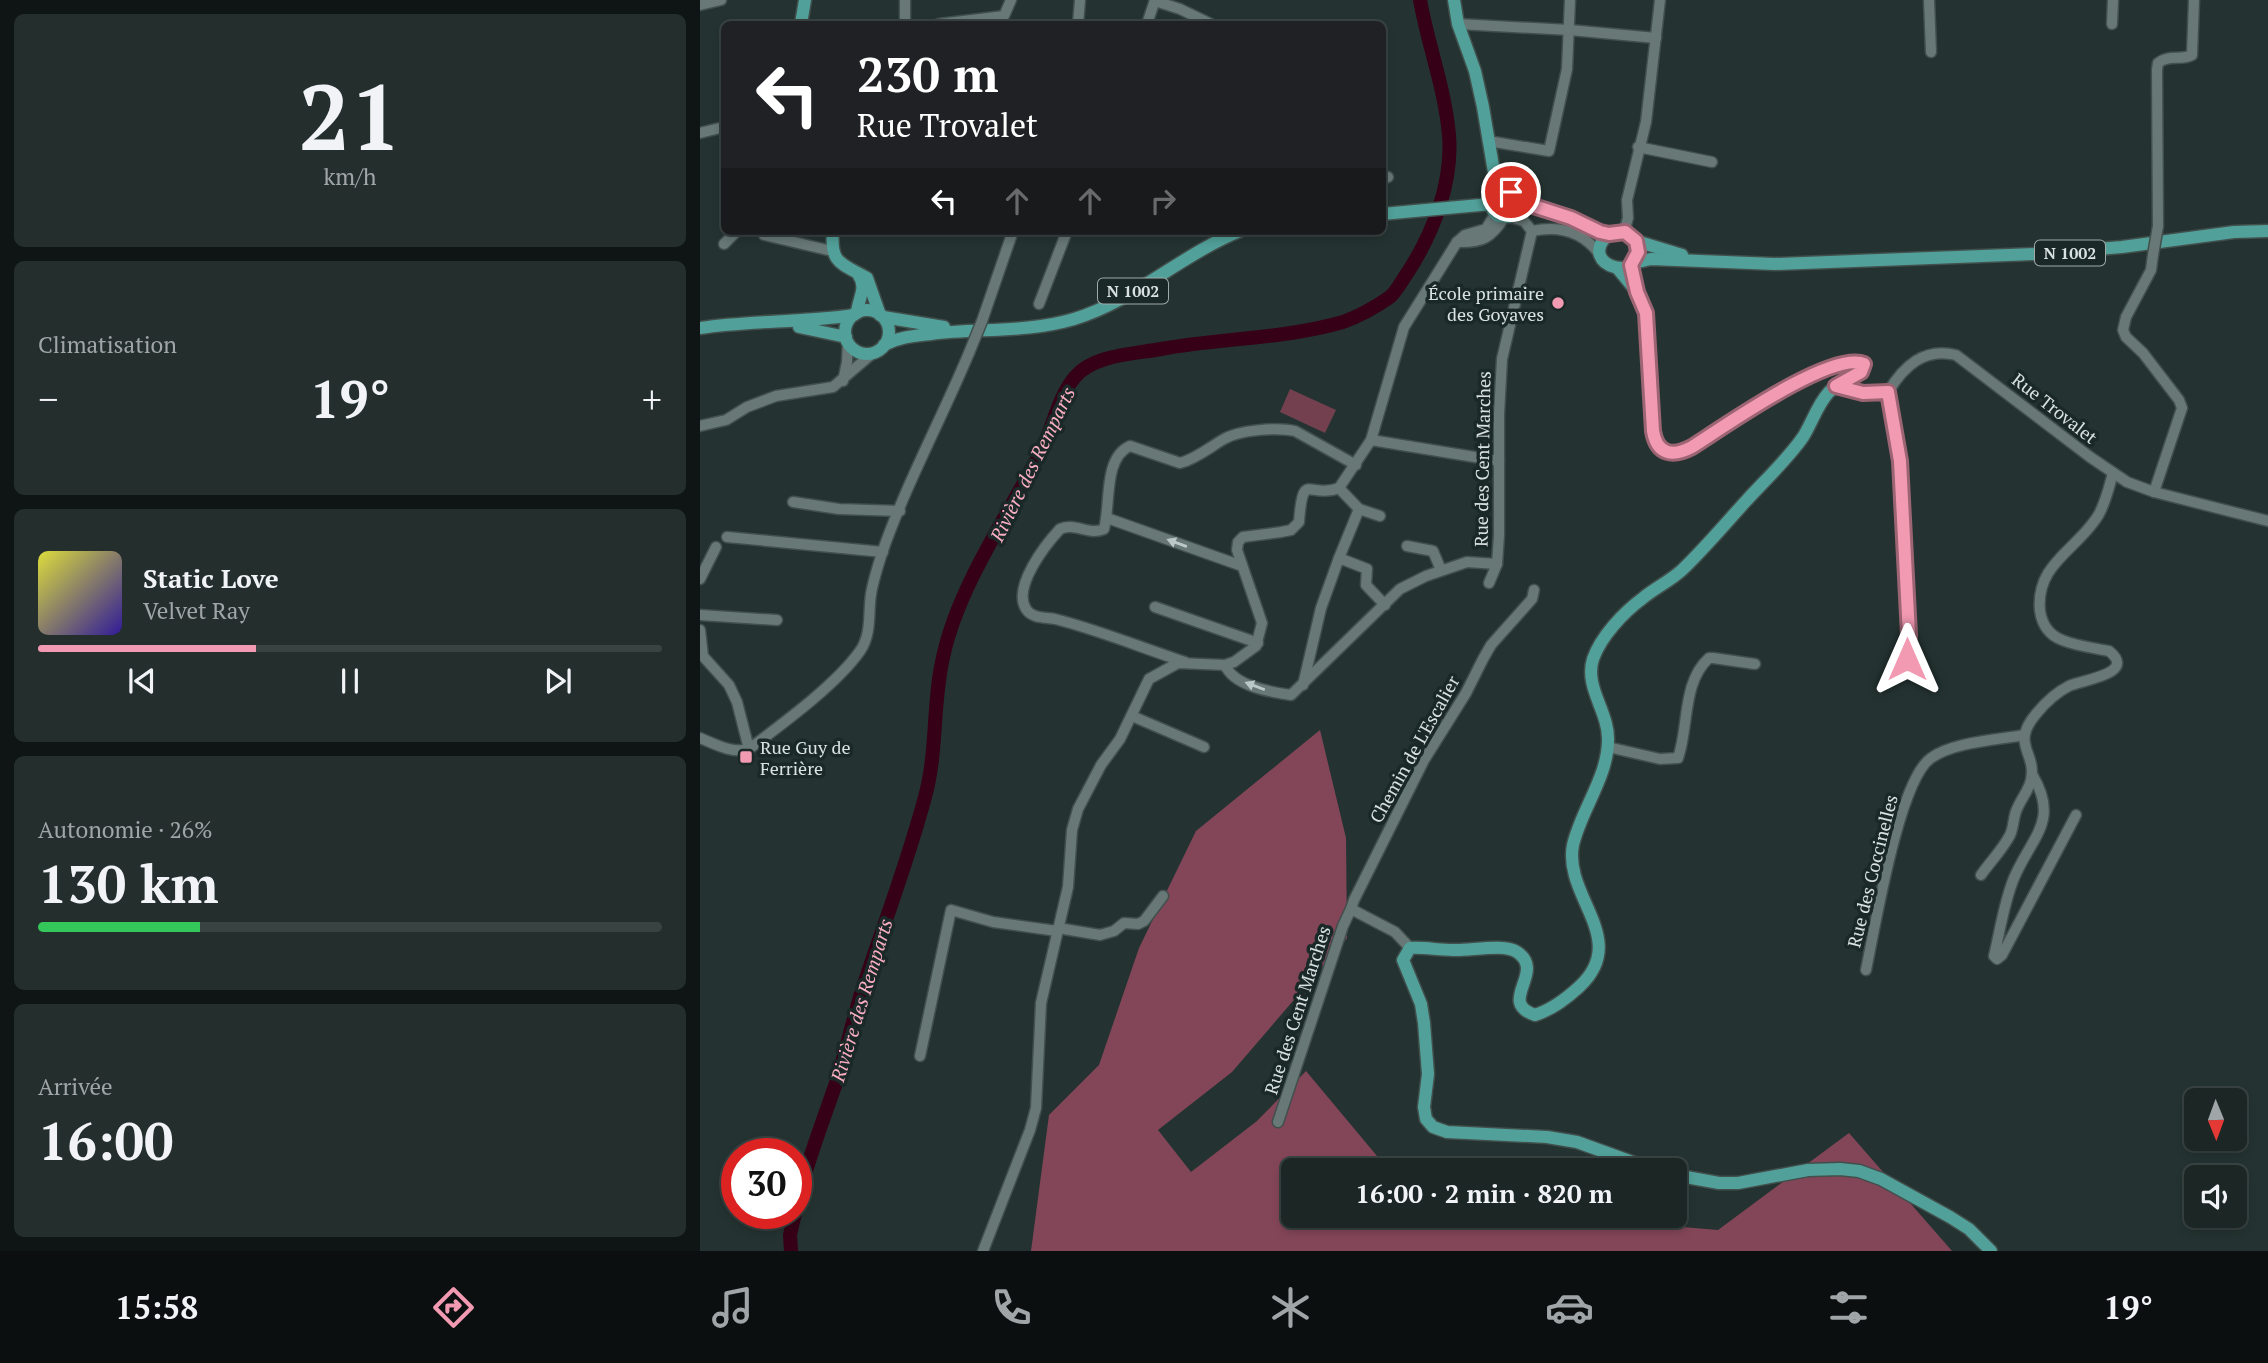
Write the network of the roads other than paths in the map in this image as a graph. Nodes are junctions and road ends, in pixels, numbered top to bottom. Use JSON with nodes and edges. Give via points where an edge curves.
{"nodes":[{"id":1,"x":722,"y":0,"type":"edge"},
{"id":2,"x":805,"y":0,"type":"edge"},
{"id":3,"x":905,"y":0,"type":"edge"},
{"id":4,"x":1011,"y":0,"type":"edge"},
{"id":5,"x":1080,"y":0,"type":"edge"},
{"id":6,"x":1454,"y":0,"type":"edge"},
{"id":7,"x":1570,"y":0,"type":"edge"},
{"id":8,"x":1660,"y":0,"type":"edge"},
{"id":9,"x":1929,"y":0,"type":"edge"},
{"id":10,"x":2113,"y":0,"type":"edge"},
{"id":11,"x":2194,"y":0,"type":"edge"},
{"id":12,"x":1155,"y":1,"type":"edge"},
{"id":13,"x":700,"y":5,"type":"edge"},
{"id":14,"x":802,"y":21,"type":"edge"},
{"id":15,"x":905,"y":21,"type":"edge"},
{"id":16,"x":963,"y":21,"type":"edge"},
{"id":17,"x":1077,"y":21,"type":"edge"},
{"id":18,"x":1148,"y":21,"type":"edge"},
{"id":19,"x":1205,"y":21,"type":"edge"},
{"id":20,"x":1458,"y":24,"type":"junction"},
{"id":21,"x":2112,"y":24,"type":"dead end"},
{"id":22,"x":1570,"y":30,"type":"junction"},
{"id":23,"x":1656,"y":38,"type":"junction"},
{"id":24,"x":1931,"y":52,"type":"dead end"},
{"id":25,"x":721,"y":128,"type":"edge"},
{"id":26,"x":700,"y":133,"type":"edge"},
{"id":27,"x":1488,"y":141,"type":"junction"},
{"id":28,"x":1639,"y":147,"type":"junction"},
{"id":29,"x":1712,"y":162,"type":"dead end"},
{"id":30,"x":1495,"y":179,"type":"junction"},
{"id":31,"x":1504,"y":209,"type":"junction"},
{"id":32,"x":1387,"y":214,"type":"edge"},
{"id":33,"x":1589,"y":228,"type":"junction"},
{"id":34,"x":1532,"y":231,"type":"junction"},
{"id":35,"x":2268,"y":231,"type":"edge"},
{"id":36,"x":1625,"y":232,"type":"junction"},
{"id":37,"x":1609,"y":234,"type":"junction"},
{"id":38,"x":733,"y":235,"type":"edge"},
{"id":39,"x":833,"y":235,"type":"edge"},
{"id":40,"x":1012,"y":235,"type":"edge"},
{"id":41,"x":1065,"y":235,"type":"edge"},
{"id":42,"x":1232,"y":235,"type":"edge"},
{"id":43,"x":764,"y":236,"type":"dead end"},
{"id":44,"x":1636,"y":241,"type":"junction"},
{"id":45,"x":724,"y":244,"type":"dead end"},
{"id":46,"x":832,"y":251,"type":"junction"},
{"id":47,"x":1600,"y":253,"type":"junction"},
{"id":48,"x":1715,"y":260,"type":"junction"},
{"id":49,"x":1632,"y":264,"type":"junction"},
{"id":50,"x":1618,"y":270,"type":"junction"},
{"id":51,"x":855,"y":271,"type":"junction"},
{"id":52,"x":1637,"y":292,"type":"junction"},
{"id":53,"x":1039,"y":304,"type":"dead end"},
{"id":54,"x":855,"y":314,"type":"junction"},
{"id":55,"x":882,"y":316,"type":"junction"},
{"id":56,"x":775,"y":323,"type":"junction"},
{"id":57,"x":700,"y":328,"type":"edge"},
{"id":58,"x":961,"y":330,"type":"junction"},
{"id":59,"x":847,"y":340,"type":"junction"},
{"id":60,"x":879,"y":349,"type":"junction"},
{"id":61,"x":843,"y":381,"type":"junction"},
{"id":62,"x":1836,"y":386,"type":"junction"},
{"id":63,"x":1888,"y":392,"type":"junction"},
{"id":64,"x":700,"y":426,"type":"edge"},
{"id":65,"x":1371,"y":440,"type":"junction"},
{"id":66,"x":1499,"y":461,"type":"junction"},
{"id":67,"x":1356,"y":465,"type":"junction"},
{"id":68,"x":2113,"y":473,"type":"junction"},
{"id":69,"x":1339,"y":488,"type":"junction"},
{"id":70,"x":2154,"y":492,"type":"junction"},
{"id":71,"x":793,"y":502,"type":"dead end"},
{"id":72,"x":1359,"y":509,"type":"junction"},
{"id":73,"x":900,"y":512,"type":"junction"},
{"id":74,"x":1380,"y":516,"type":"dead end"},
{"id":75,"x":1107,"y":518,"type":"junction"},
{"id":76,"x":2268,"y":522,"type":"edge"},
{"id":77,"x":727,"y":537,"type":"dead end"},
{"id":78,"x":1407,"y":546,"type":"dead end"},
{"id":79,"x":716,"y":547,"type":"dead end"},
{"id":80,"x":883,"y":552,"type":"junction"},
{"id":81,"x":1339,"y":558,"type":"junction"},
{"id":82,"x":1497,"y":564,"type":"junction"},
{"id":83,"x":1242,"y":566,"type":"junction"},
{"id":84,"x":1441,"y":570,"type":"junction"},
{"id":85,"x":700,"y":579,"type":"edge"},
{"id":86,"x":1489,"y":583,"type":"dead end"},
{"id":87,"x":1534,"y":590,"type":"dead end"},
{"id":88,"x":1385,"y":605,"type":"junction"},
{"id":89,"x":1155,"y":607,"type":"dead end"},
{"id":90,"x":700,"y":615,"type":"edge"},
{"id":91,"x":777,"y":620,"type":"dead end"},
{"id":92,"x":700,"y":630,"type":"edge"},
{"id":93,"x":1258,"y":643,"type":"junction"},
{"id":94,"x":1185,"y":662,"type":"junction"},
{"id":95,"x":1225,"y":664,"type":"junction"},
{"id":96,"x":1755,"y":664,"type":"dead end"},
{"id":97,"x":1892,"y":665,"type":"dead end"},
{"id":98,"x":1303,"y":685,"type":"junction"},
{"id":99,"x":1132,"y":716,"type":"junction"},
{"id":100,"x":2024,"y":735,"type":"junction"},
{"id":101,"x":700,"y":738,"type":"edge"},
{"id":102,"x":1204,"y":747,"type":"dead end"},
{"id":103,"x":1608,"y":747,"type":"junction"},
{"id":104,"x":749,"y":749,"type":"junction"},
{"id":105,"x":2032,"y":774,"type":"junction"},
{"id":106,"x":2076,"y":815,"type":"dead end"},
{"id":107,"x":1981,"y":875,"type":"dead end"},
{"id":108,"x":1163,"y":896,"type":"dead end"},
{"id":109,"x":1351,"y":909,"type":"junction"},
{"id":110,"x":1058,"y":929,"type":"junction"},
{"id":111,"x":1410,"y":947,"type":"junction"},
{"id":112,"x":1866,"y":970,"type":"dead end"},
{"id":113,"x":920,"y":1056,"type":"dead end"},
{"id":114,"x":1278,"y":1122,"type":"dead end"},
{"id":115,"x":1621,"y":1158,"type":"edge"},
{"id":116,"x":1687,"y":1177,"type":"edge"},
{"id":117,"x":983,"y":1251,"type":"edge"},
{"id":118,"x":1991,"y":1251,"type":"edge"}],
"edges":[{"from":1,"to":13,"type":"street"},
{"from":2,"to":14,"type":"main road"},
{"from":3,"to":15,"type":"street"},
{"from":4,"to":16,"type":"street","via":[[1004,16]]},
{"from":5,"to":17,"type":"street"},
{"from":6,"to":20,"type":"main road"},
{"from":7,"to":22,"type":"street"},
{"from":8,"to":23,"type":"street"},
{"from":9,"to":24,"type":"street"},
{"from":10,"to":21,"type":"street"},
{"from":11,"to":70,"type":"street","bridge":true,"via":[[2192,55],[2158,63],[2158,226],[2151,270],[2123,330],[2182,408]]},
{"from":12,"to":18,"type":"street"},
{"from":12,"to":19,"type":"street"},
{"from":20,"to":22,"type":"street"},
{"from":20,"to":27,"type":"main road","via":[[1475,71]]},
{"from":22,"to":23,"type":"street"},
{"from":22,"to":27,"type":"street","via":[[1563,96],[1549,151]]},
{"from":23,"to":28,"type":"street"},
{"from":25,"to":26,"type":"street"},
{"from":27,"to":30,"type":"main road"},
{"from":28,"to":29,"type":"street"},
{"from":28,"to":36,"type":"street"},
{"from":30,"to":31,"type":"main road"},
{"from":30,"to":31,"type":"main road","via":[[1514,195]]},
{"from":31,"to":32,"type":"main road","via":[[1468,206]]},
{"from":31,"to":33,"type":"main road","via":[[1533,207]]},
{"from":31,"to":34,"type":"street"},
{"from":31,"to":65,"type":"street","via":[[1486,229],[1457,242],[1401,335]]},
{"from":33,"to":37,"type":"main road"},
{"from":33,"to":47,"type":"main road"},
{"from":34,"to":47,"type":"street","via":[[1548,228],[1578,235]]},
{"from":34,"to":66,"type":"street","name":"Rue des Cent Marches","via":[[1502,359]]},
{"from":35,"to":48,"type":"main road","number":"N 1002","via":[[2080,252],[1775,264]]},
{"from":36,"to":37,"type":"main road"},
{"from":36,"to":44,"type":"main road"},
{"from":37,"to":47,"type":"main road"},
{"from":38,"to":45,"type":"street"},
{"from":39,"to":46,"type":"main road"},
{"from":40,"to":73,"type":"street","bridge":true,"via":[[982,321],[945,410],[919,458]]},
{"from":41,"to":53,"type":"street"},
{"from":42,"to":58,"type":"main road","number":"N 1002","via":[[1120,299],[1076,318],[1018,330]]},
{"from":43,"to":46,"type":"street"},
{"from":44,"to":48,"type":"main road","number":"N 1002","via":[[1675,254]]},
{"from":44,"to":49,"type":"main road","via":[[1638,252]]},
{"from":46,"to":51,"type":"main road","via":[[837,260]]},
{"from":47,"to":50,"type":"main road","via":[[1607,265]]},
{"from":48,"to":49,"type":"main road","number":"N 1002","via":[[1651,259]]},
{"from":49,"to":50,"type":"main road"},
{"from":49,"to":52,"type":"main road"},
{"from":50,"to":52,"type":"main road"},
{"from":51,"to":54,"type":"main road","via":[[863,288]]},
{"from":51,"to":55,"type":"main road","via":[[870,282]]},
{"from":52,"to":62,"type":"main road","via":[[1646,313],[1653,431],[1662,449],[1676,454],[1692,447],[1800,380],[1854,362],[1864,364],[1861,372]]},
{"from":54,"to":55,"type":"main road","via":[[869,310]]},
{"from":54,"to":56,"type":"main road"},
{"from":54,"to":59,"type":"main road","via":[[847,324]]},
{"from":55,"to":58,"type":"main road","number":"N 1002"},
{"from":55,"to":60,"type":"main road","via":[[888,337]]},
{"from":56,"to":57,"type":"main road"},
{"from":56,"to":59,"type":"main road"},
{"from":58,"to":60,"type":"main road","number":"N 1002","via":[[900,338]]},
{"from":59,"to":60,"type":"main road","via":[[859,352]]},
{"from":59,"to":61,"type":"street"},
{"from":60,"to":61,"type":"street"},
{"from":61,"to":64,"type":"street","via":[[826,389],[776,396],[726,420]]},
{"from":62,"to":63,"type":"street","via":[[1863,393]]},
{"from":62,"to":103,"type":"main road","via":[[1803,437],[1773,471],[1683,569],[1628,610],[1600,645],[1593,659],[1592,683],[1607,725]]},
{"from":63,"to":68,"type":"street","name":"Rue Trovalet","via":[[1921,356],[1956,355]]},
{"from":63,"to":97,"type":"street","via":[[1900,461],[1909,635],[1907,661]]},
{"from":65,"to":66,"type":"street"},
{"from":65,"to":67,"type":"street"},
{"from":66,"to":82,"type":"street","name":"Rue des Cent Marches"},
{"from":67,"to":69,"type":"street"},
{"from":67,"to":75,"type":"street","via":[[1285,429],[1226,437],[1183,463],[1130,446],[1123,449],[1110,474]]},
{"from":68,"to":70,"type":"street","name":"Rue Trovalet"},
{"from":68,"to":100,"type":"street","via":[[2099,514],[2053,564],[2039,604],[2048,631],[2061,640],[2109,651],[2117,664],[2114,671],[2070,685],[2052,698]]},
{"from":69,"to":72,"type":"street"},
{"from":69,"to":83,"type":"street","via":[[1303,492],[1299,522],[1291,530],[1243,537],[1237,550]]},
{"from":70,"to":76,"type":"street","name":"Rue Trovalet"},
{"from":71,"to":73,"type":"street"},
{"from":72,"to":74,"type":"street"},
{"from":72,"to":81,"type":"street"},
{"from":73,"to":80,"type":"street"},
{"from":83,"to":75,"type":"street","one_way":true},
{"from":75,"to":94,"type":"street","via":[[1098,532],[1068,526],[1057,531],[1027,576],[1023,600],[1027,611]]},
{"from":77,"to":80,"type":"street"},
{"from":78,"to":84,"type":"street","via":[[1433,551]]},
{"from":79,"to":85,"type":"street"},
{"from":80,"to":104,"type":"street","via":[[870,595],[862,650],[802,708]]},
{"from":81,"to":88,"type":"street","via":[[1367,569],[1366,585]]},
{"from":81,"to":98,"type":"street","via":[[1321,608]]},
{"from":82,"to":84,"type":"street","via":[[1467,562]]},
{"from":82,"to":86,"type":"street"},
{"from":83,"to":93,"type":"street","via":[[1262,623]]},
{"from":84,"to":88,"type":"street","via":[[1400,589]]},
{"from":87,"to":109,"type":"street","name":"Chemin de L'Escalier","via":[[1532,599],[1487,652],[1424,760]]},
{"from":88,"to":98,"type":"street"},
{"from":89,"to":93,"type":"street"},
{"from":90,"to":91,"type":"street"},
{"from":92,"to":104,"type":"street","via":[[703,656],[729,685]]},
{"from":93,"to":95,"type":"street","via":[[1248,654]]},
{"from":94,"to":95,"type":"street"},
{"from":94,"to":99,"type":"street","via":[[1170,665],[1149,679]]},
{"from":98,"to":95,"type":"street","one_way":true,"via":[[1291,695],[1271,692],[1234,678]]},
{"from":96,"to":103,"type":"street","via":[[1709,658],[1704,664],[1693,683],[1678,758],[1653,758]]},
{"from":99,"to":102,"type":"street"},
{"from":99,"to":110,"type":"street","via":[[1078,808]]},
{"from":100,"to":105,"type":"street"},
{"from":100,"to":112,"type":"street","name":"Rue des Coccinelles","via":[[1944,750],[1918,771],[1902,809]]},
{"from":101,"to":104,"type":"street","via":[[731,750]]},
{"from":103,"to":111,"type":"main road","via":[[1577,831],[1572,858],[1572,871],[1598,934],[1599,953],[1588,979],[1535,1015],[1519,1003],[1527,975],[1519,953],[1504,948]]},
{"from":105,"to":106,"type":"street","via":[[2045,812],[2014,879],[1994,956],[1997,959]]},
{"from":105,"to":107,"type":"street","via":[[2009,836]]},
{"from":108,"to":110,"type":"street","via":[[1144,922],[1124,923],[1107,934]]},
{"from":109,"to":111,"type":"street","via":[[1395,932]]},
{"from":109,"to":114,"type":"street","name":"Rue des Cent Marches"},
{"from":110,"to":113,"type":"street","via":[[993,922],[951,910]]},
{"from":110,"to":117,"type":"street","via":[[1041,1003],[1036,1108]]},
{"from":111,"to":115,"type":"main road","via":[[1403,960],[1421,1004],[1428,1074],[1424,1107],[1433,1127],[1447,1132],[1577,1142]]},
{"from":116,"to":118,"type":"main road","via":[[1738,1183],[1808,1170],[1859,1171],[1950,1217]]}]}
